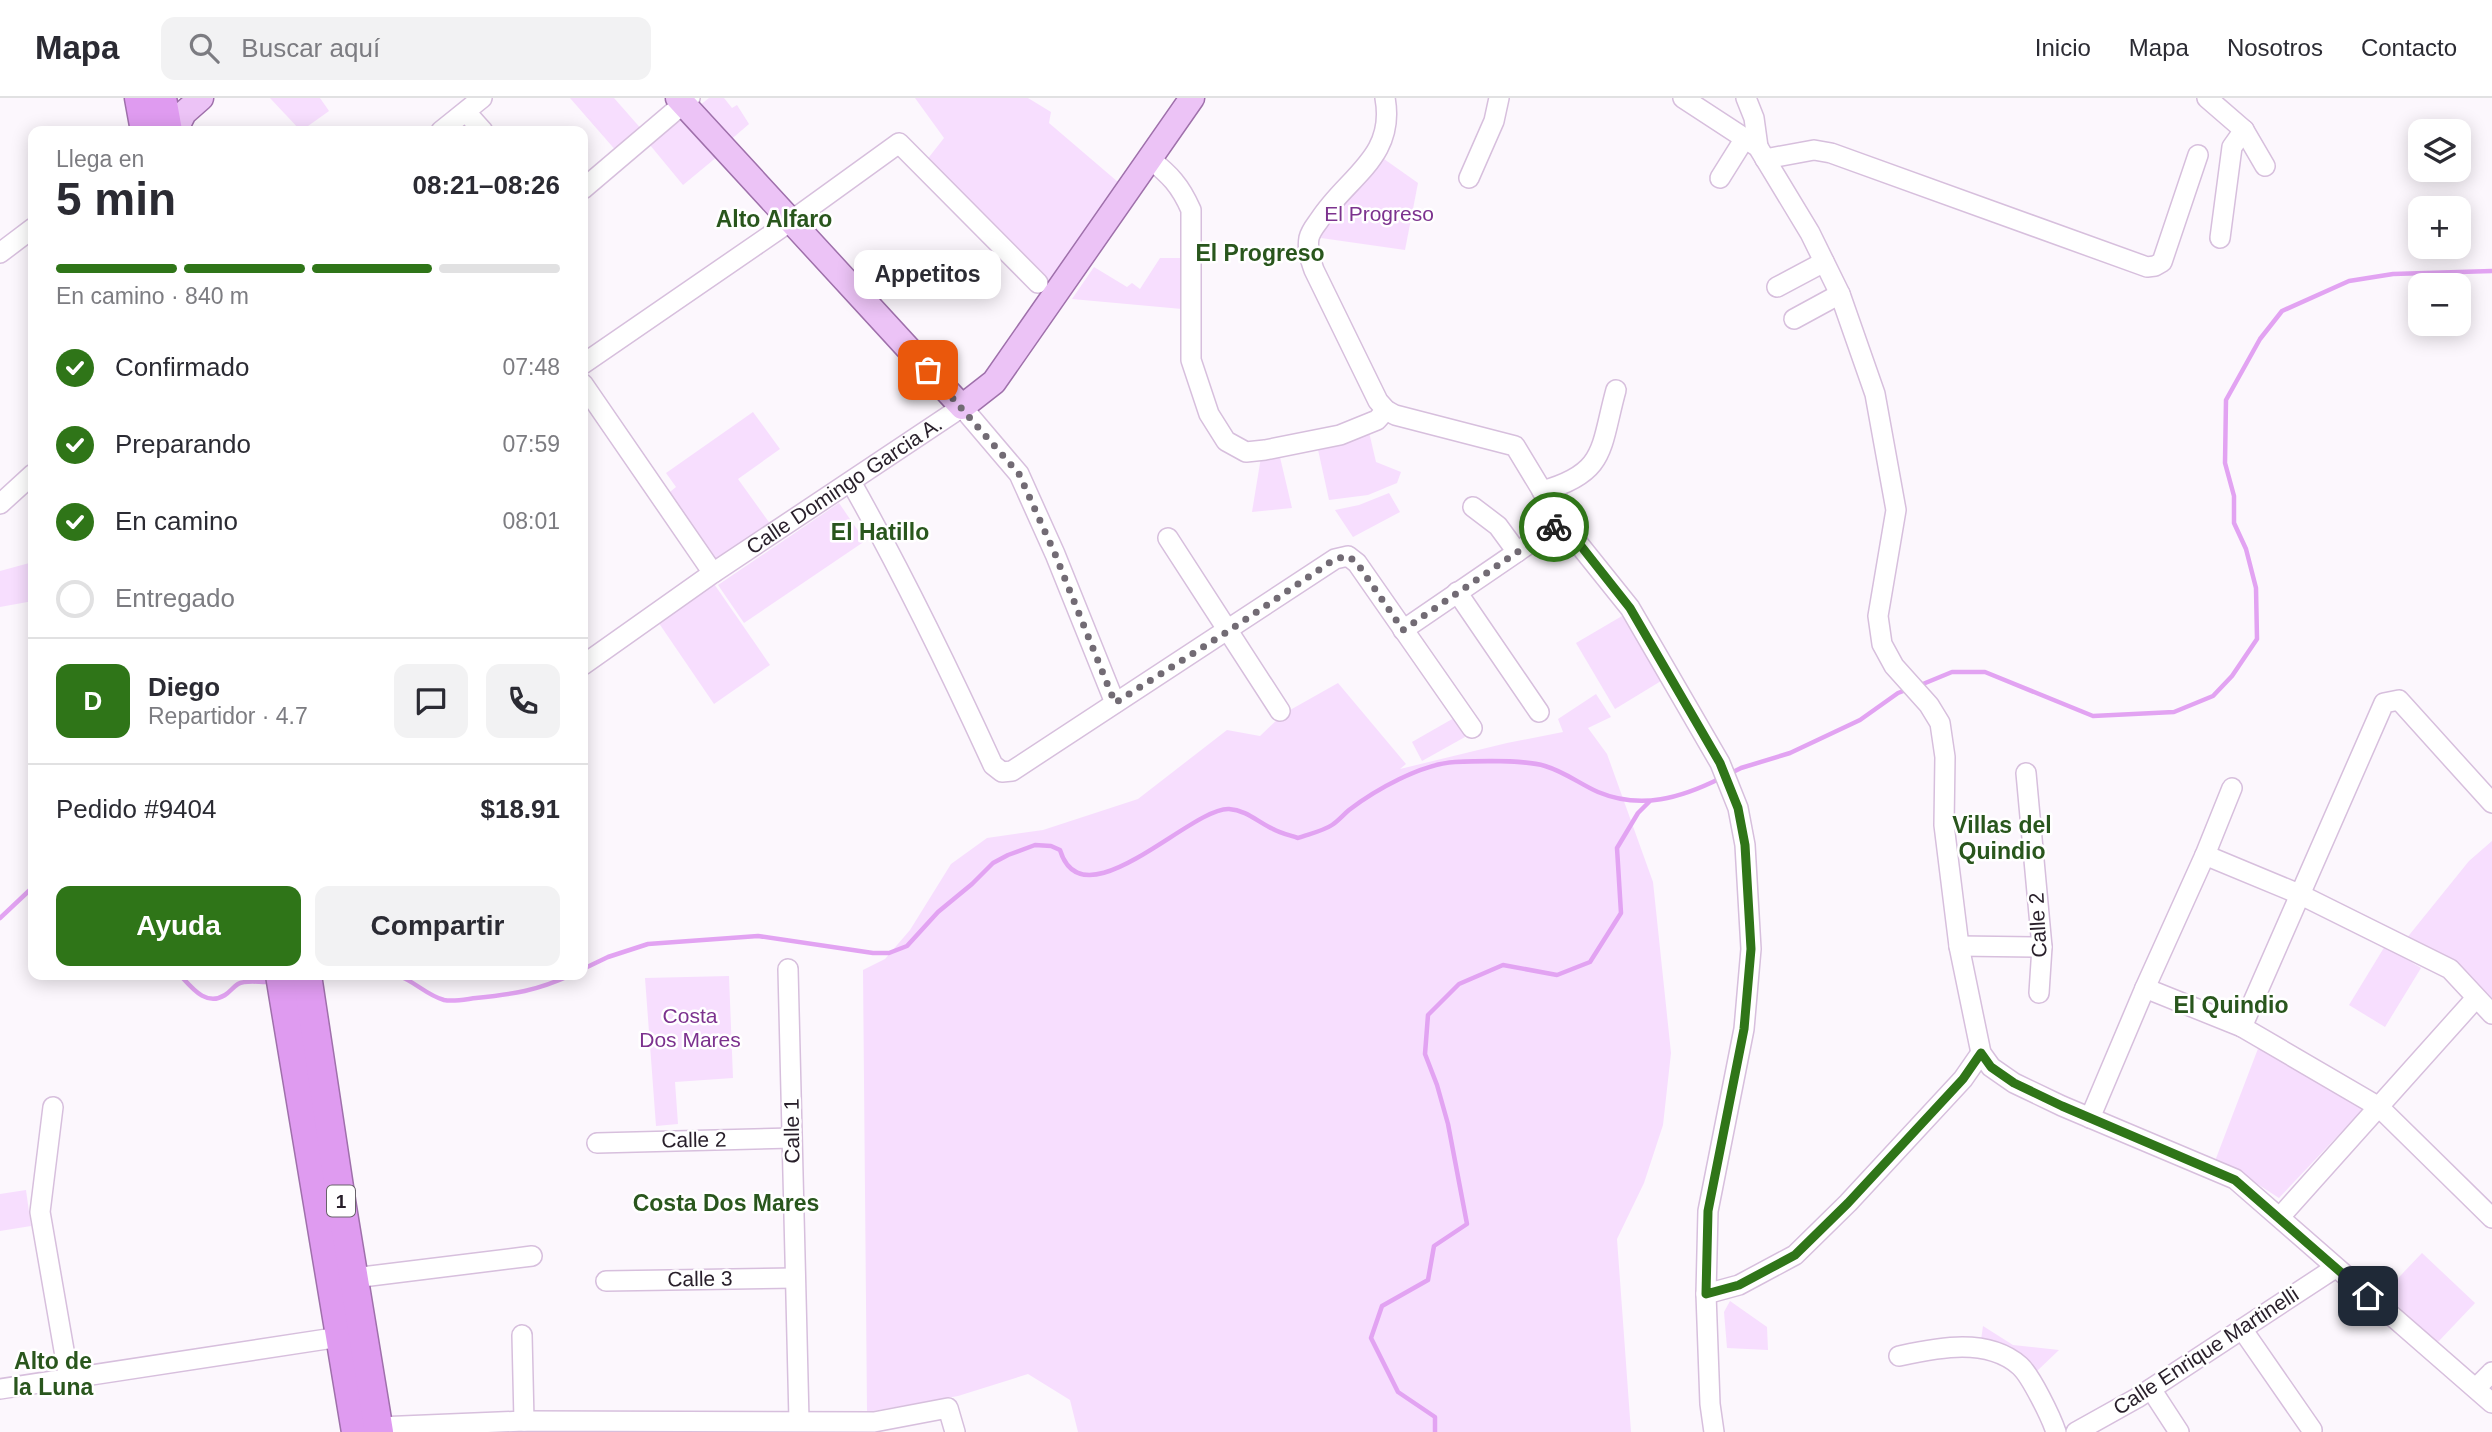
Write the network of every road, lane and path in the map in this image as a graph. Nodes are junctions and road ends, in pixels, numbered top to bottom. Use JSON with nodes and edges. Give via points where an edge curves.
{"nodes":[{"id":1,"x":139,"y":98,"type":"edge"},
{"id":2,"x":149,"y":98,"type":"edge"},
{"id":3,"x":162,"y":98,"type":"edge"},
{"id":4,"x":201,"y":98,"type":"edge"},
{"id":5,"x":482,"y":98,"type":"edge"},
{"id":6,"x":1192,"y":98,"type":"edge"},
{"id":7,"x":1385,"y":98,"type":"edge"},
{"id":8,"x":1499,"y":98,"type":"edge"},
{"id":9,"x":1684,"y":98,"type":"edge"},
{"id":10,"x":1746,"y":98,"type":"edge"},
{"id":11,"x":2207,"y":98,"type":"edge"},
{"id":12,"x":684,"y":100,"type":"edge"},
{"id":13,"x":466,"y":112,"type":"junction"},
{"id":14,"x":144,"y":126,"type":"edge"},
{"id":15,"x":151,"y":126,"type":"edge"},
{"id":16,"x":167,"y":126,"type":"edge"},
{"id":17,"x":178,"y":126,"type":"edge"},
{"id":18,"x":448,"y":126,"type":"edge"},
{"id":19,"x":479,"y":126,"type":"edge"},
{"id":20,"x":2244,"y":130,"type":"junction"},
{"id":21,"x":1756,"y":148,"type":"junction"},
{"id":22,"x":2198,"y":155,"type":"dead end"},
{"id":23,"x":1149,"y":158,"type":"junction"},
{"id":24,"x":2265,"y":166,"type":"dead end"},
{"id":25,"x":1469,"y":178,"type":"dead end"},
{"id":26,"x":1720,"y":178,"type":"dead end"},
{"id":27,"x":588,"y":185,"type":"edge"},
{"id":28,"x":791,"y":221,"type":"junction"},
{"id":29,"x":28,"y":232,"type":"edge"},
{"id":30,"x":2220,"y":238,"type":"dead end"},
{"id":31,"x":0,"y":253,"type":"edge"},
{"id":32,"x":1824,"y":262,"type":"junction"},
{"id":33,"x":1038,"y":283,"type":"dead end"},
{"id":34,"x":1777,"y":287,"type":"dead end"},
{"id":35,"x":1840,"y":294,"type":"junction"},
{"id":36,"x":1794,"y":319,"type":"dead end"},
{"id":37,"x":588,"y":361,"type":"edge"},
{"id":38,"x":1616,"y":390,"type":"dead end"},
{"id":39,"x":588,"y":391,"type":"edge"},
{"id":40,"x":962,"y":407,"type":"junction"},
{"id":41,"x":1386,"y":410,"type":"junction"},
{"id":42,"x":28,"y":479,"type":"edge"},
{"id":43,"x":851,"y":482,"type":"junction"},
{"id":44,"x":1542,"y":491,"type":"junction"},
{"id":45,"x":0,"y":504,"type":"edge"},
{"id":46,"x":1473,"y":508,"type":"dead end"},
{"id":47,"x":1562,"y":522,"type":"junction"},
{"id":48,"x":1168,"y":538,"type":"dead end"},
{"id":49,"x":1517,"y":552,"type":"junction"},
{"id":50,"x":713,"y":573,"type":"junction"},
{"id":51,"x":1457,"y":592,"type":"junction"},
{"id":52,"x":1403,"y":630,"type":"junction"},
{"id":53,"x":1227,"y":632,"type":"junction"},
{"id":54,"x":588,"y":661,"type":"edge"},
{"id":55,"x":1115,"y":703,"type":"junction"},
{"id":56,"x":1280,"y":711,"type":"dead end"},
{"id":57,"x":1539,"y":712,"type":"dead end"},
{"id":58,"x":1472,"y":728,"type":"dead end"},
{"id":59,"x":2026,"y":773,"type":"dead end"},
{"id":60,"x":2232,"y":788,"type":"dead end"},
{"id":61,"x":2492,"y":803,"type":"edge"},
{"id":62,"x":2205,"y":855,"type":"junction"},
{"id":63,"x":2300,"y":894,"type":"junction"},
{"id":64,"x":1959,"y":946,"type":"junction"},
{"id":65,"x":2042,"y":947,"type":"junction"},
{"id":66,"x":788,"y":968,"type":"dead end"},
{"id":67,"x":282,"y":980,"type":"edge"},
{"id":68,"x":308,"y":980,"type":"edge"},
{"id":69,"x":2145,"y":988,"type":"junction"},
{"id":70,"x":2039,"y":993,"type":"dead end"},
{"id":71,"x":2476,"y":998,"type":"junction"},
{"id":72,"x":2492,"y":1014,"type":"edge"},
{"id":73,"x":2242,"y":1027,"type":"junction"},
{"id":74,"x":1981,"y":1053,"type":"junction"},
{"id":75,"x":53,"y":1107,"type":"dead end"},
{"id":76,"x":2379,"y":1107,"type":"junction"},
{"id":77,"x":2090,"y":1118,"type":"junction"},
{"id":78,"x":792,"y":1138,"type":"junction"},
{"id":79,"x":597,"y":1143,"type":"dead end"},
{"id":80,"x":342,"y":1207,"type":"junction"},
{"id":81,"x":2280,"y":1217,"type":"junction"},
{"id":82,"x":2492,"y":1218,"type":"edge"},
{"id":83,"x":532,"y":1256,"type":"dead end"},
{"id":84,"x":2335,"y":1268,"type":"junction"},
{"id":85,"x":354,"y":1278,"type":"junction"},
{"id":86,"x":795,"y":1278,"type":"junction"},
{"id":87,"x":606,"y":1281,"type":"dead end"},
{"id":88,"x":1706,"y":1294,"type":"junction"},
{"id":89,"x":2242,"y":1329,"type":"junction"},
{"id":90,"x":522,"y":1335,"type":"dead end"},
{"id":91,"x":340,"y":1337,"type":"junction"},
{"id":92,"x":1899,"y":1356,"type":"dead end"},
{"id":93,"x":2492,"y":1372,"type":"edge"},
{"id":94,"x":69,"y":1379,"type":"junction"},
{"id":95,"x":2476,"y":1388,"type":"junction"},
{"id":96,"x":0,"y":1389,"type":"edge"},
{"id":97,"x":2151,"y":1389,"type":"junction"},
{"id":98,"x":2492,"y":1403,"type":"edge"},
{"id":99,"x":799,"y":1420,"type":"junction"},
{"id":100,"x":524,"y":1421,"type":"junction"},
{"id":101,"x":372,"y":1425,"type":"edge"},
{"id":102,"x":2312,"y":1430,"type":"dead end"},
{"id":103,"x":955,"y":1432,"type":"edge"},
{"id":104,"x":1714,"y":1432,"type":"edge"},
{"id":105,"x":2056,"y":1432,"type":"edge"},
{"id":106,"x":2076,"y":1432,"type":"edge"},
{"id":107,"x":2179,"y":1432,"type":"edge"}],
"edges":[{"from":1,"to":14,"type":"highway"},
{"from":2,"to":15,"type":"highway"},
{"from":3,"to":16,"type":"highway"},
{"from":4,"to":17,"type":"main road"},
{"from":5,"to":13,"type":"street"},
{"from":6,"to":23,"type":"main road","name":"Calle Domingo Garcia A."},
{"from":7,"to":41,"type":"street","via":[[1387,127],[1379,149],[1326,209],[1308,241],[1314,270]]},
{"from":8,"to":25,"type":"street"},
{"from":9,"to":21,"type":"street"},
{"from":10,"to":21,"type":"street","via":[[1754,118]]},
{"from":11,"to":20,"type":"street"},
{"from":12,"to":27,"type":"street"},
{"from":12,"to":28,"type":"main road"},
{"from":13,"to":18,"type":"street"},
{"from":13,"to":19,"type":"street"},
{"from":20,"to":24,"type":"street"},
{"from":20,"to":30,"type":"street","via":[[2232,147]]},
{"from":21,"to":22,"type":"street","via":[[1831,153],[2147,267],[2162,262]]},
{"from":21,"to":26,"type":"street"},
{"from":21,"to":32,"type":"street"},
{"from":23,"to":40,"type":"main road","name":"Calle Domingo Garcia A.","via":[[994,382]]},
{"from":23,"to":41,"type":"street","via":[[1182,189],[1191,209],[1191,360],[1209,414],[1226,441],[1246,452],[1265,450],[1340,435],[1377,420]]},
{"from":28,"to":33,"type":"street","via":[[898,143]]},
{"from":28,"to":37,"type":"street"},
{"from":28,"to":40,"type":"main road"},
{"from":29,"to":31,"type":"street"},
{"from":32,"to":34,"type":"street"},
{"from":32,"to":35,"type":"street"},
{"from":35,"to":36,"type":"street"},
{"from":35,"to":64,"type":"street","via":[[1875,394],[1896,510],[1878,616],[1882,644],[1940,723],[1945,757],[1944,825]]},
{"from":38,"to":44,"type":"street","via":[[1596,462],[1567,484]]},
{"from":39,"to":50,"type":"street"},
{"from":40,"to":43,"type":"street","name":"Calle Domingo Garcia A."},
{"from":40,"to":55,"type":"street","via":[[1019,474]]},
{"from":41,"to":44,"type":"street","via":[[1515,446]]},
{"from":42,"to":45,"type":"street"},
{"from":43,"to":50,"type":"street","name":"Calle Domingo Garcia A."},
{"from":43,"to":55,"type":"street","via":[[900,569],[993,765],[1002,772],[1012,771]]},
{"from":44,"to":47,"type":"street"},
{"from":46,"to":49,"type":"street","via":[[1498,526]]},
{"from":47,"to":49,"type":"street"},
{"from":47,"to":88,"type":"street","via":[[1630,608],[1720,763],[1738,808],[1745,845],[1751,949],[1744,1029],[1708,1211]]},
{"from":48,"to":53,"type":"street"},
{"from":49,"to":51,"type":"street"},
{"from":50,"to":54,"type":"street","name":"Calle Domingo Garcia A."},
{"from":51,"to":52,"type":"street"},
{"from":51,"to":57,"type":"street"},
{"from":52,"to":53,"type":"street","via":[[1348,556],[1335,559]]},
{"from":52,"to":58,"type":"street"},
{"from":53,"to":55,"type":"street"},
{"from":53,"to":56,"type":"street"},
{"from":59,"to":65,"type":"street","name":"Calle 2"},
{"from":60,"to":62,"type":"street"},
{"from":61,"to":63,"type":"street","via":[[2399,700],[2384,703]]},
{"from":62,"to":63,"type":"street"},
{"from":62,"to":69,"type":"street"},
{"from":63,"to":71,"type":"street","via":[[2450,969]]},
{"from":63,"to":73,"type":"street"},
{"from":64,"to":65,"type":"street"},
{"from":64,"to":74,"type":"street"},
{"from":65,"to":70,"type":"street","name":"Calle 2"},
{"from":66,"to":78,"type":"street","name":"Calle 1"},
{"from":67,"to":91,"type":"highway","number":"1"},
{"from":68,"to":80,"type":"highway","number":"1"},
{"from":69,"to":73,"type":"street"},
{"from":69,"to":77,"type":"street"},
{"from":71,"to":72,"type":"street"},
{"from":71,"to":76,"type":"street"},
{"from":73,"to":76,"type":"street"},
{"from":74,"to":77,"type":"street","via":[[1991,1067],[2014,1083]]},
{"from":74,"to":88,"type":"street","via":[[1963,1079],[1795,1255],[1739,1285]]},
{"from":75,"to":94,"type":"street","via":[[40,1212]]},
{"from":76,"to":81,"type":"street"},
{"from":76,"to":82,"type":"street"},
{"from":77,"to":81,"type":"street","via":[[2235,1180]]},
{"from":78,"to":79,"type":"street","name":"Calle 2"},
{"from":78,"to":86,"type":"street","name":"Calle 1"},
{"from":80,"to":85,"type":"highway","number":"1"},
{"from":80,"to":91,"type":"highway","via":[[339,1248],[349,1317]]},
{"from":81,"to":84,"type":"street"},
{"from":83,"to":85,"type":"street"},
{"from":84,"to":89,"type":"street","name":"Calle Enrique Martinelli"},
{"from":84,"to":95,"type":"street"},
{"from":85,"to":101,"type":"highway","number":"1"},
{"from":86,"to":87,"type":"street","name":"Calle 3"},
{"from":86,"to":99,"type":"street","name":"Calle 1"},
{"from":88,"to":104,"type":"street"},
{"from":89,"to":97,"type":"street","name":"Calle Enrique Martinelli"},
{"from":89,"to":102,"type":"street"},
{"from":90,"to":100,"type":"street"},
{"from":91,"to":94,"type":"street"},
{"from":91,"to":101,"type":"highway","via":[[356,1353]]},
{"from":92,"to":105,"type":"street","via":[[1940,1347],[1979,1348],[2002,1356],[2021,1366]]},
{"from":93,"to":95,"type":"street"},
{"from":94,"to":96,"type":"street"},
{"from":95,"to":98,"type":"street"},
{"from":97,"to":106,"type":"street","name":"Calle Enrique Martinelli"},
{"from":97,"to":107,"type":"street"},
{"from":99,"to":100,"type":"street"},
{"from":99,"to":103,"type":"street","via":[[874,1422],[948,1408]]},
{"from":100,"to":101,"type":"street"}]}
